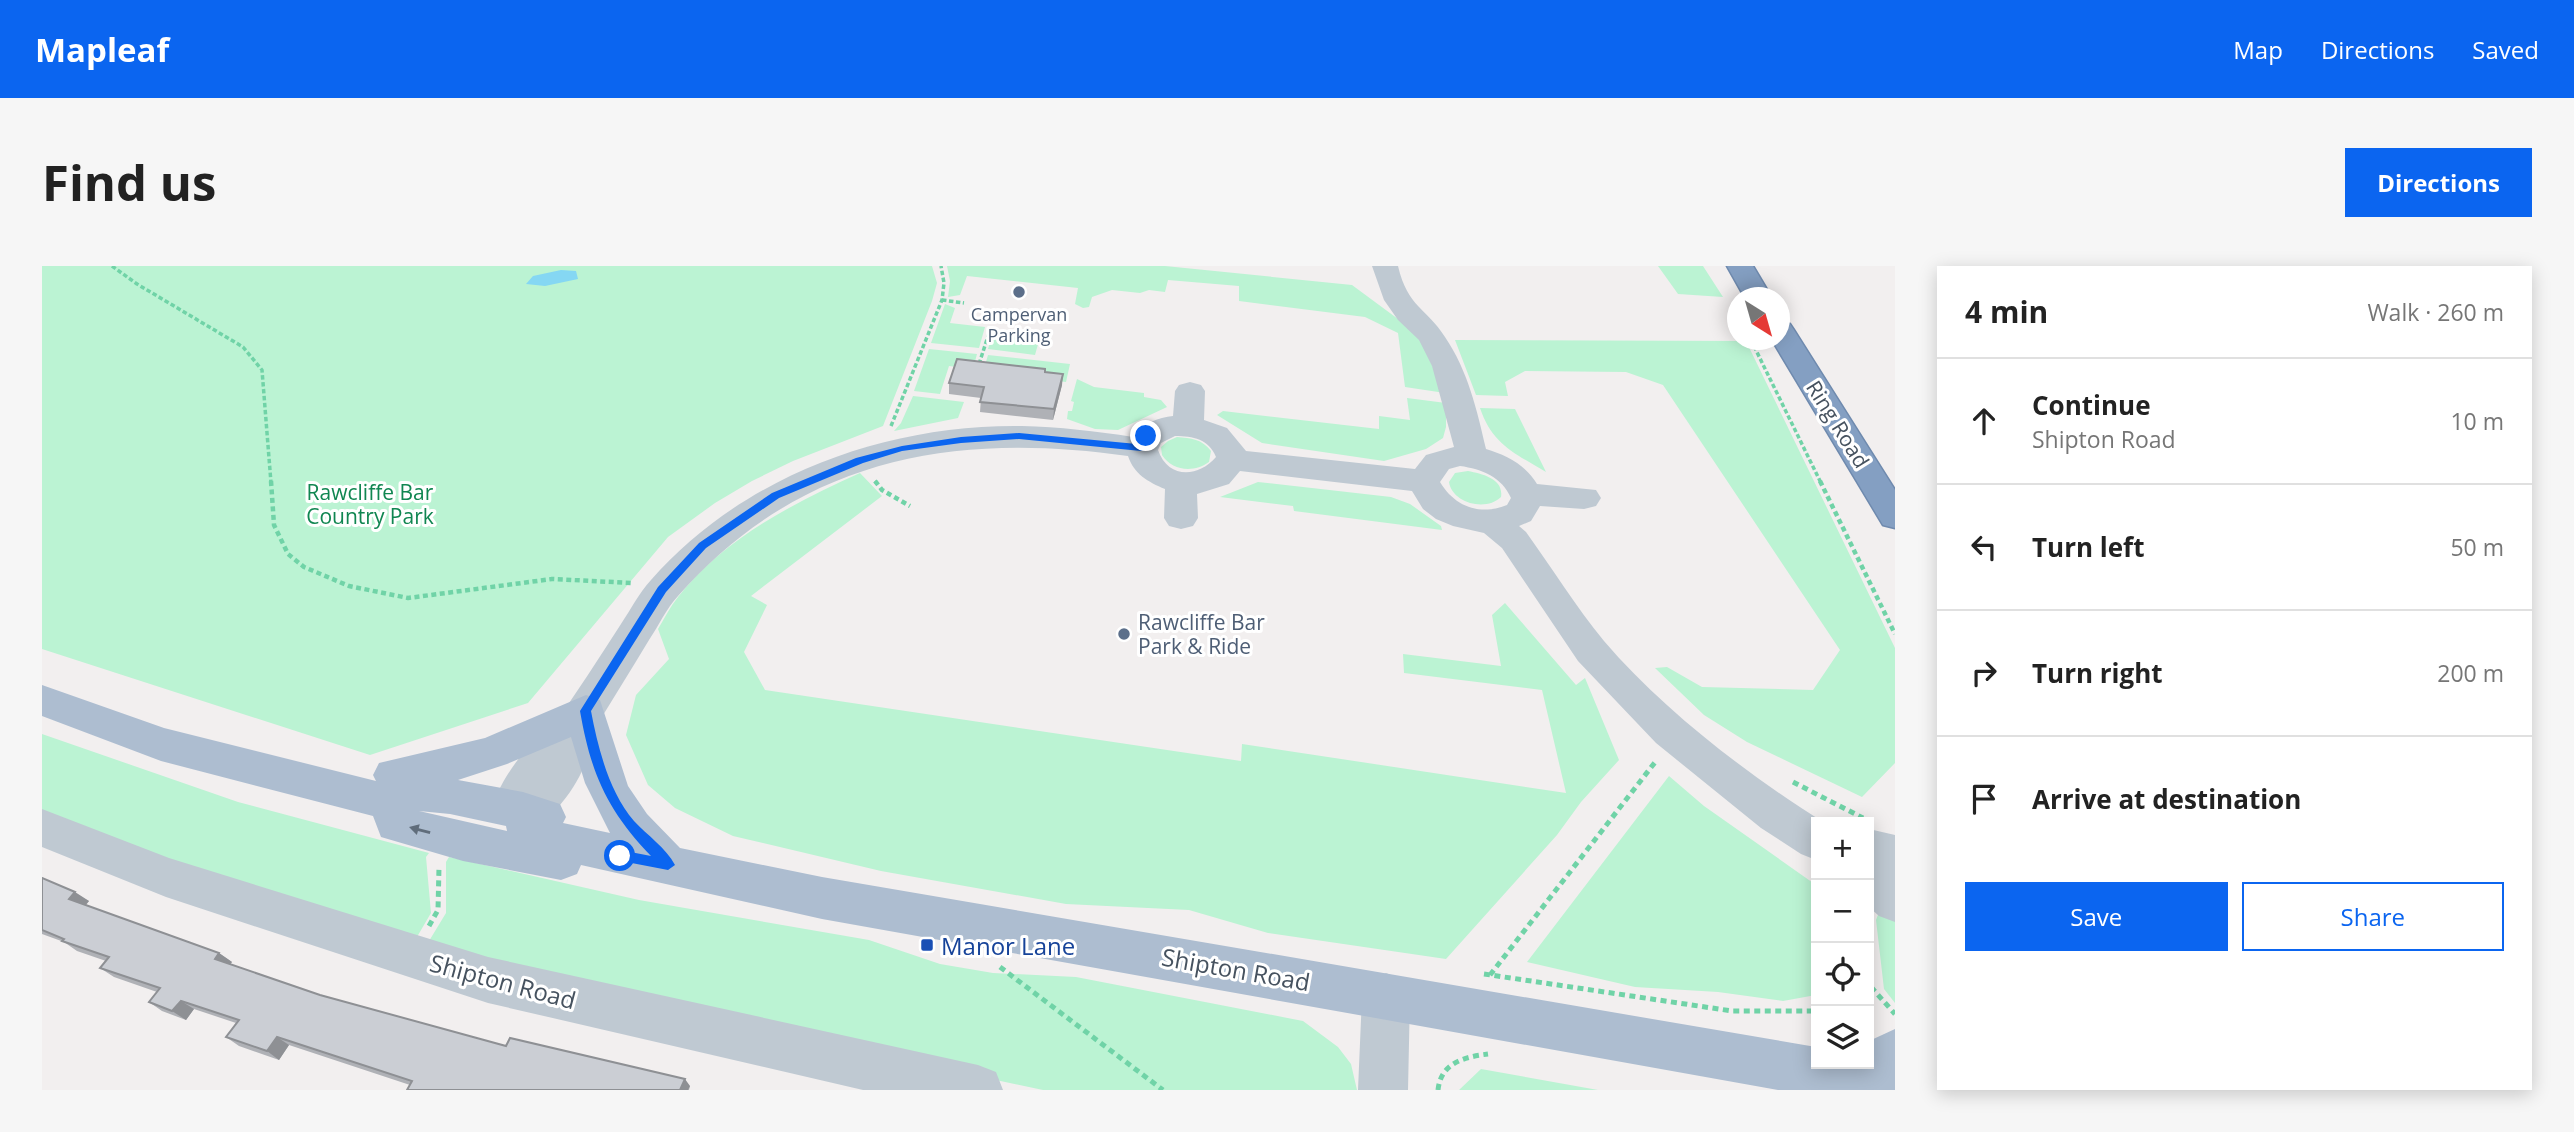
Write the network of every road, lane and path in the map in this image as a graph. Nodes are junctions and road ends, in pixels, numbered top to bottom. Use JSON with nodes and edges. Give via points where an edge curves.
{"nodes":[{"id":1,"x":112,"y":266,"type":"edge"},
{"id":2,"x":941,"y":266,"type":"edge"},
{"id":3,"x":1385,"y":266,"type":"edge"},
{"id":4,"x":1740,"y":266,"type":"edge"},
{"id":5,"x":1752,"y":287,"type":"edge"},
{"id":6,"x":942,"y":300,"type":"junction"},
{"id":7,"x":964,"y":303,"type":"dead end"},
{"id":8,"x":991,"y":327,"type":"dead end"},
{"id":9,"x":1790,"y":346,"type":"edge"},
{"id":10,"x":1756,"y":350,"type":"edge"},
{"id":11,"x":977,"y":372,"type":"edge"},
{"id":12,"x":1190,"y":391,"type":"dead end"},
{"id":13,"x":1188,"y":426,"type":"junction"},
{"id":14,"x":886,"y":430,"type":"dead end"},
{"id":15,"x":1141,"y":448,"type":"junction"},
{"id":16,"x":1472,"y":457,"type":"junction"},
{"id":17,"x":1232,"y":460,"type":"junction"},
{"id":18,"x":1423,"y":481,"type":"junction"},
{"id":19,"x":1181,"y":483,"type":"junction"},
{"id":20,"x":1528,"y":494,"type":"junction"},
{"id":21,"x":1584,"y":498,"type":"dead end"},
{"id":22,"x":1895,"y":517,"type":"edge"},
{"id":23,"x":1181,"y":518,"type":"dead end"},
{"id":24,"x":1494,"y":523,"type":"junction"},
{"id":25,"x":638,"y":582,"type":"dead end"},
{"id":26,"x":1895,"y":634,"type":"edge"},
{"id":27,"x":42,"y":700,"type":"edge"},
{"id":28,"x":577,"y":724,"type":"junction"},
{"id":29,"x":1662,"y":753,"type":"dead end"},
{"id":30,"x":318,"y":783,"type":"junction"},
{"id":31,"x":392,"y":803,"type":"junction"},
{"id":32,"x":523,"y":810,"type":"junction"},
{"id":33,"x":42,"y":828,"type":"edge"},
{"id":34,"x":1811,"y":834,"type":"edge"},
{"id":35,"x":451,"y":848,"type":"junction"},
{"id":36,"x":1874,"y":849,"type":"edge"},
{"id":37,"x":1895,"y":854,"type":"edge"},
{"id":38,"x":620,"y":856,"type":"junction"},
{"id":39,"x":668,"y":865,"type":"junction"},
{"id":40,"x":1874,"y":884,"type":"edge"},
{"id":41,"x":1895,"y":901,"type":"edge"},
{"id":42,"x":411,"y":956,"type":"junction"},
{"id":43,"x":998,"y":965,"type":"dead end"},
{"id":44,"x":1874,"y":994,"type":"edge"},
{"id":45,"x":1385,"y":996,"type":"junction"},
{"id":46,"x":1811,"y":1011,"type":"edge"},
{"id":47,"x":1895,"y":1014,"type":"edge"},
{"id":48,"x":1497,"y":1053,"type":"dead end"},
{"id":49,"x":1895,"y":1054,"type":"edge"},
{"id":50,"x":1869,"y":1084,"type":"edge"},
{"id":51,"x":978,"y":1090,"type":"edge"},
{"id":52,"x":1163,"y":1090,"type":"edge"},
{"id":53,"x":1383,"y":1090,"type":"edge"},
{"id":54,"x":1438,"y":1090,"type":"edge"}],
"edges":[{"from":1,"to":25,"type":"path","via":[[243,347],[261,370],[274,525],[288,554],[304,567],[349,586],[408,598],[552,579]]},
{"from":2,"to":6,"type":"path"},
{"from":3,"to":16,"type":"street","via":[[1388,283],[1405,311],[1430,334],[1448,365]]},
{"from":4,"to":5,"type":"highway"},
{"from":6,"to":7,"type":"path"},
{"from":6,"to":14,"type":"path","via":[[893,425]]},
{"from":8,"to":11,"type":"path"},
{"from":9,"to":22,"type":"highway","name":"Ring Road"},
{"from":10,"to":26,"type":"path"},
{"from":12,"to":13,"type":"street"},
{"from":13,"to":15,"type":"street","via":[[1156,430],[1146,436]]},
{"from":13,"to":17,"type":"street","via":[[1224,441]]},
{"from":15,"to":19,"type":"street","via":[[1148,468]]},
{"from":15,"to":28,"type":"street","via":[[1019,436],[961,440],[859,460],[775,496],[703,545],[662,590]]},
{"from":16,"to":18,"type":"street","via":[[1434,463]]},
{"from":16,"to":20,"type":"street","via":[[1517,476]]},
{"from":17,"to":18,"type":"street"},
{"from":17,"to":19,"type":"street","via":[[1211,480]]},
{"from":18,"to":24,"type":"street","via":[[1435,501],[1448,511]]},
{"from":19,"to":23,"type":"street"},
{"from":20,"to":21,"type":"street"},
{"from":20,"to":24,"type":"street","via":[[1523,513]]},
{"from":24,"to":34,"type":"street","via":[[1514,540],[1591,651],[1670,732],[1776,815]]},
{"from":27,"to":30,"type":"main road","via":[[161,744]]},
{"from":28,"to":30,"type":"main road","via":[[427,772]]},
{"from":28,"to":32,"type":"street","via":[[519,792]]},
{"from":28,"to":39,"type":"main road","via":[[591,741],[608,789],[628,822]]},
{"from":29,"to":46,"type":"path","via":[[1490,974],[1732,1010]]},
{"from":30,"to":31,"type":"main road"},
{"from":31,"to":32,"type":"main road","via":[[419,793]]},
{"from":35,"to":31,"type":"main road","name":"Shipton Road","one_way":true,"via":[[396,824]]},
{"from":32,"to":35,"type":"main road","via":[[498,829]]},
{"from":32,"to":38,"type":"main road","via":[[528,830]]},
{"from":33,"to":42,"type":"street","name":"Shipton Road","via":[[166,877]]},
{"from":35,"to":38,"type":"main road","name":"Shipton Road","via":[[597,868]]},
{"from":35,"to":42,"type":"path","via":[[438,910]]},
{"from":36,"to":37,"type":"street"},
{"from":38,"to":39,"type":"main road","name":"Shipton Road"},
{"from":39,"to":45,"type":"main road","name":"Shipton Road","via":[[822,898]]},
{"from":40,"to":41,"type":"street"},
{"from":42,"to":51,"type":"street","name":"Shipton Road","via":[[607,1009]]},
{"from":43,"to":52,"type":"path"},
{"from":44,"to":47,"type":"path"},
{"from":45,"to":50,"type":"main road","name":"Shipton Road"},
{"from":45,"to":53,"type":"street"},
{"from":48,"to":54,"type":"path","via":[[1461,1057],[1439,1079]]},
{"from":49,"to":50,"type":"main road","name":"Shipton Road"}]}
